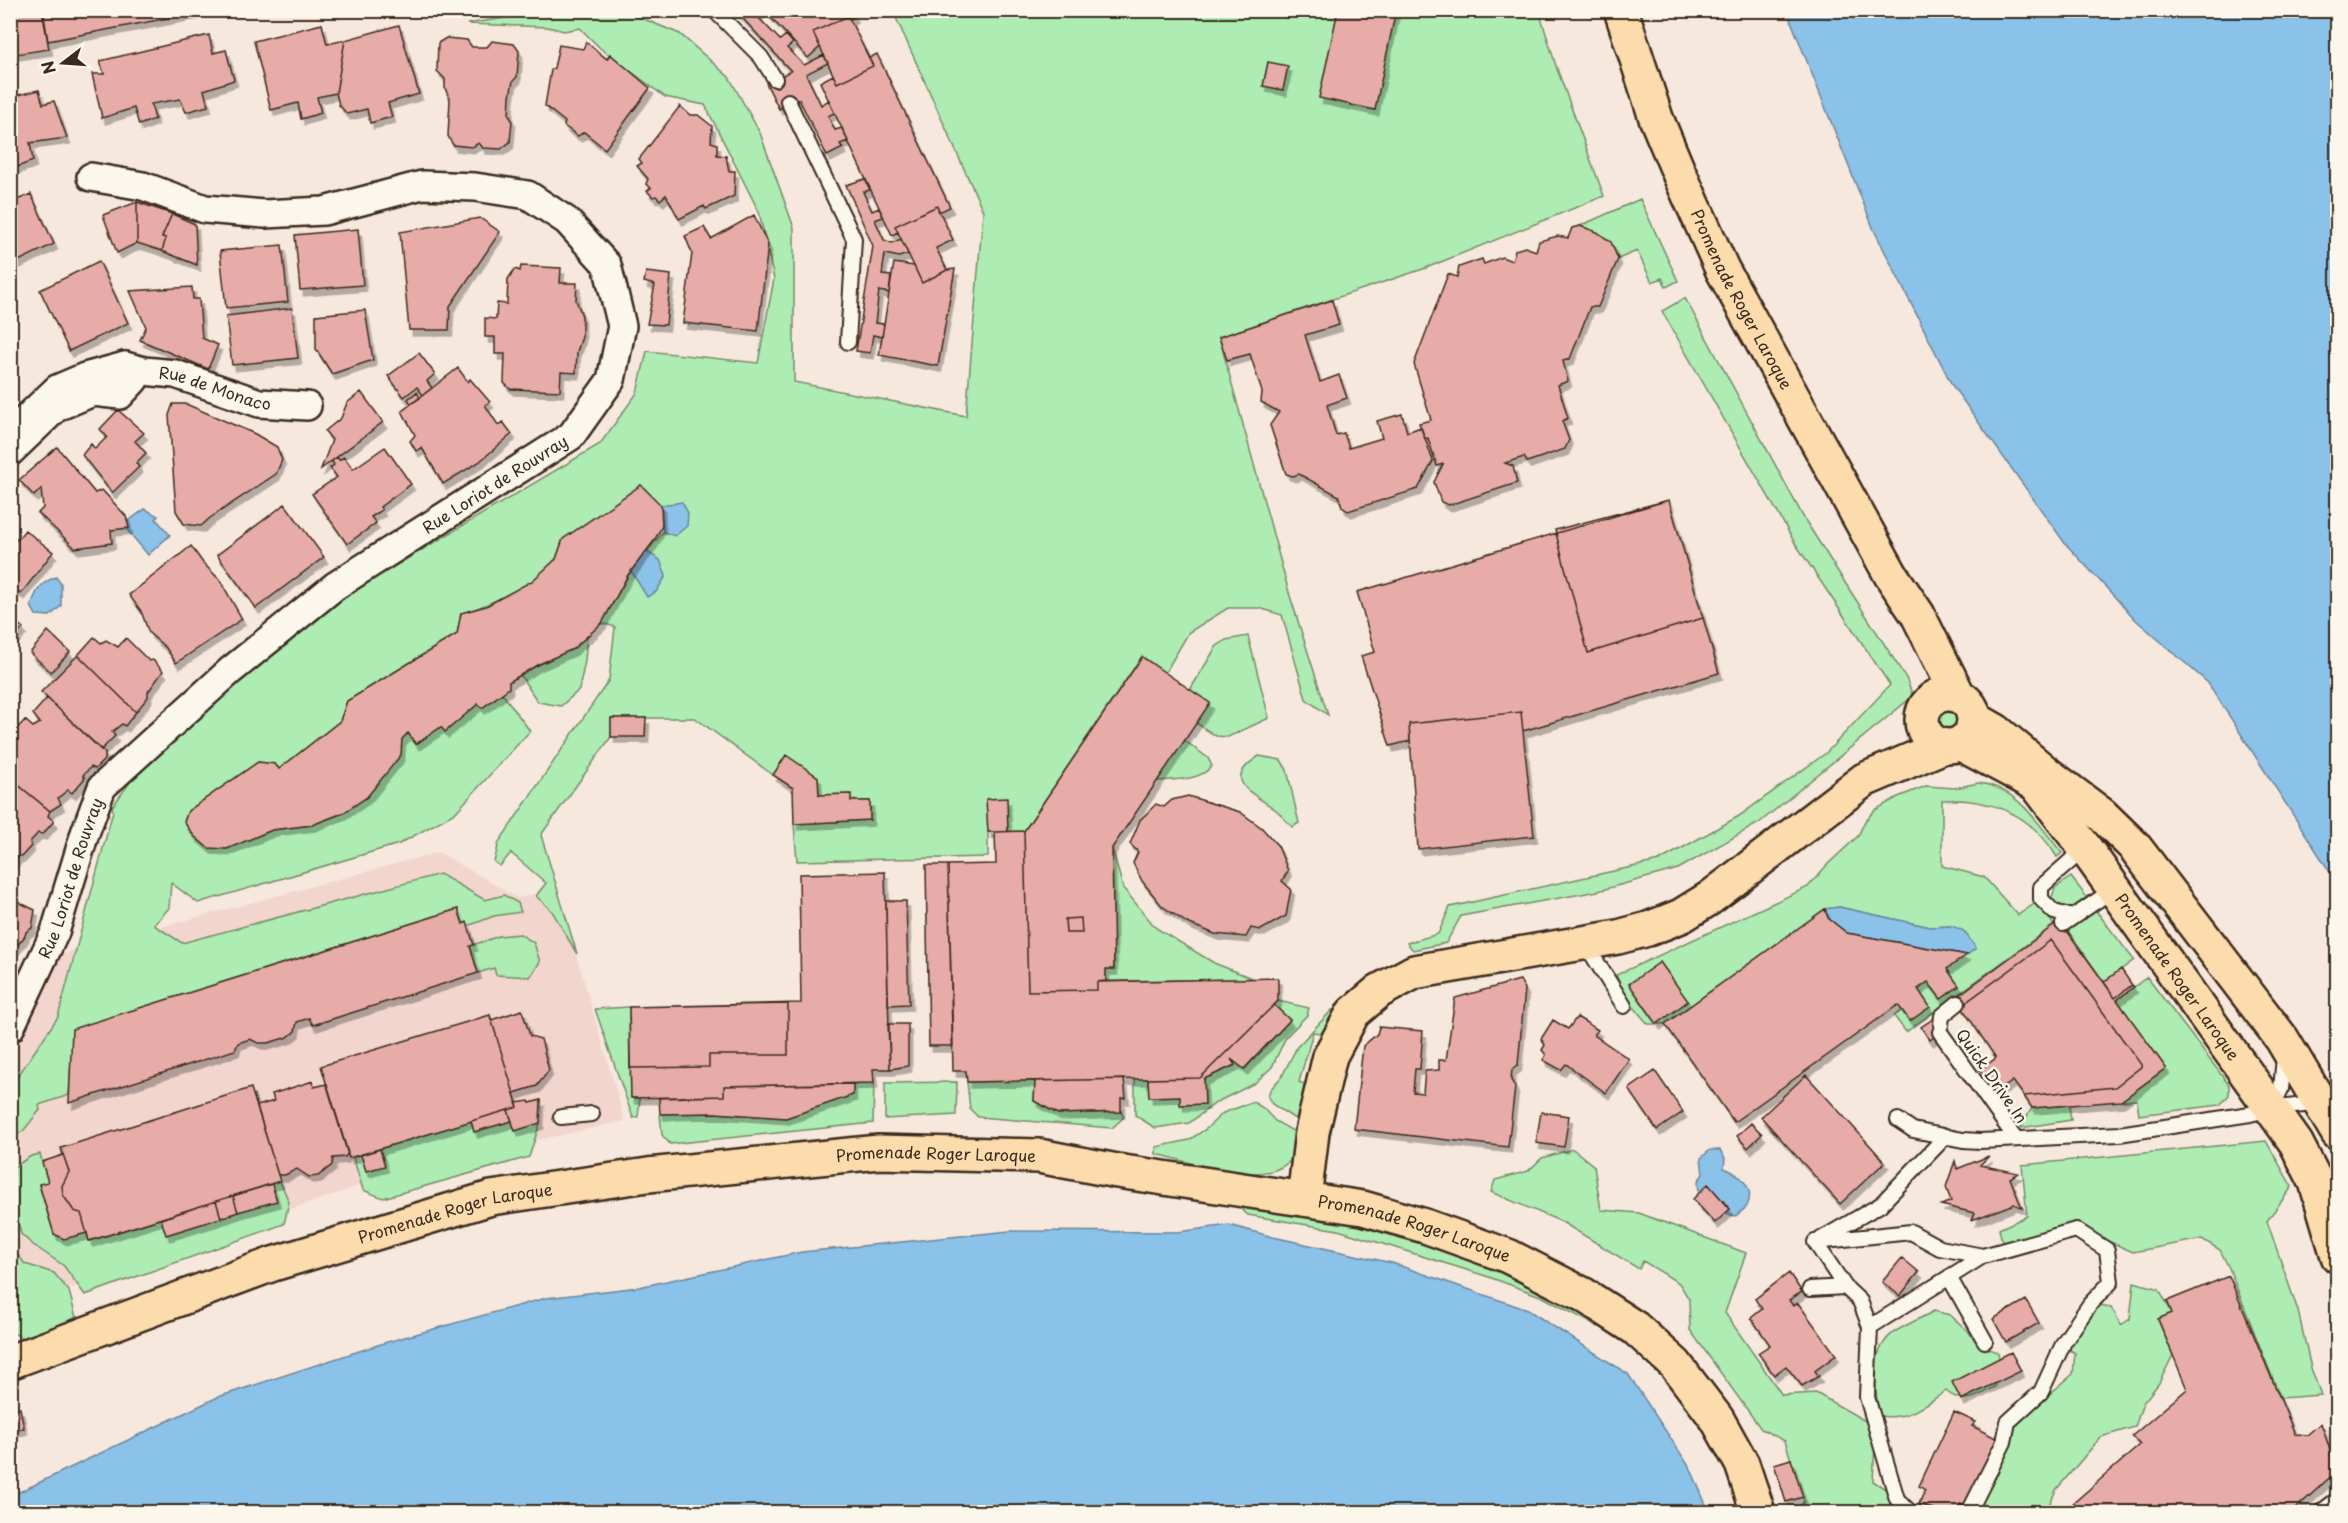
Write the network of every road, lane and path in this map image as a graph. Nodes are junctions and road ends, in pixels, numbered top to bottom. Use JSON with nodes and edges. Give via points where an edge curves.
{"nodes":[{"id":1,"x":714,"y":10,"type":"edge"},
{"id":2,"x":1621,"y":10,"type":"edge"},
{"id":3,"x":776,"y":79,"type":"dead end"},
{"id":4,"x":788,"y":101,"type":"dead end"},
{"id":5,"x":91,"y":177,"type":"dead end"},
{"id":6,"x":849,"y":342,"type":"dead end"},
{"id":7,"x":125,"y":366,"type":"junction"},
{"id":8,"x":307,"y":406,"type":"dead end"},
{"id":9,"x":10,"y":434,"type":"edge"},
{"id":10,"x":10,"y":452,"type":"edge"},
{"id":11,"x":1891,"y":575,"type":"junction"},
{"id":12,"x":1923,"y":712,"type":"junction"},
{"id":13,"x":1959,"y":726,"type":"junction"},
{"id":14,"x":1864,"y":780,"type":"junction"},
{"id":15,"x":2085,"y":848,"type":"junction"},
{"id":16,"x":2114,"y":889,"type":"junction"},
{"id":17,"x":1584,"y":942,"type":"junction"},
{"id":18,"x":1958,"y":1003,"type":"dead end"},
{"id":19,"x":1624,"y":1006,"type":"dead end"},
{"id":20,"x":10,"y":1028,"type":"edge"},
{"id":21,"x":2282,"y":1039,"type":"junction"},
{"id":22,"x":2322,"y":1103,"type":"junction"},
{"id":23,"x":2271,"y":1109,"type":"junction"},
{"id":24,"x":592,"y":1114,"type":"dead end"},
{"id":25,"x":561,"y":1118,"type":"dead end"},
{"id":26,"x":1898,"y":1120,"type":"dead end"},
{"id":27,"x":2337,"y":1132,"type":"edge"},
{"id":28,"x":1946,"y":1136,"type":"junction"},
{"id":29,"x":2016,"y":1139,"type":"junction"},
{"id":30,"x":1304,"y":1199,"type":"junction"},
{"id":31,"x":1815,"y":1242,"type":"junction"},
{"id":32,"x":1983,"y":1256,"type":"junction"},
{"id":33,"x":2337,"y":1256,"type":"edge"},
{"id":34,"x":1949,"y":1277,"type":"junction"},
{"id":35,"x":1845,"y":1287,"type":"junction"},
{"id":36,"x":1810,"y":1288,"type":"dead end"},
{"id":37,"x":1870,"y":1327,"type":"junction"},
{"id":38,"x":1985,"y":1341,"type":"dead end"},
{"id":39,"x":10,"y":1362,"type":"edge"},
{"id":40,"x":2337,"y":1499,"type":"edge"},
{"id":41,"x":1758,"y":1512,"type":"edge"},
{"id":42,"x":1910,"y":1512,"type":"edge"},
{"id":43,"x":1969,"y":1512,"type":"edge"},
{"id":44,"x":2321,"y":1512,"type":"edge"}],
"edges":[{"from":1,"to":3,"type":"lane","via":[[761,57]]},
{"from":2,"to":11,"type":"main road","name":"Promenade Roger Laroque","via":[[1656,118],[1722,269]]},
{"from":4,"to":6,"type":"lane","via":[[854,239]]},
{"from":5,"to":20,"type":"street","name":"Rue Loriot de Rouvray","via":[[143,186],[205,209],[264,214],[324,211],[422,185],[528,195],[567,221],[607,265],[622,326],[611,380],[571,436],[335,586],[230,671],[102,788],[55,932]]},
{"from":7,"to":8,"type":"street","name":"Rue de Monaco","via":[[174,374],[259,403]]},
{"from":7,"to":9,"type":"street","name":"Rue de Monaco","via":[[57,389]]},
{"from":7,"to":10,"type":"street","name":"Rue de Monaco","via":[[134,380],[120,395],[93,392],[57,407]]},
{"from":11,"to":12,"type":"main road","name":"Promenade Roger Laroque","via":[[1922,670]]},
{"from":11,"to":13,"type":"main road","name":"Promenade Roger Laroque","via":[[1918,615]]},
{"from":12,"to":13,"type":"main road","via":[[1925,732],[1934,742]]},
{"from":12,"to":13,"type":"main road","via":[[1935,696],[1949,693]]},
{"from":12,"to":14,"type":"main road"},
{"from":13,"to":14,"type":"main road"},
{"from":13,"to":15,"type":"main road","name":"Promenade Roger Laroque","via":[[2036,784]]},
{"from":13,"to":21,"type":"main road","via":[[1996,731],[2134,846]]},
{"from":14,"to":17,"type":"main road","via":[[1710,898],[1680,916],[1635,933]]},
{"from":15,"to":16,"type":"main road","name":"Promenade Roger Laroque"},
{"from":15,"to":16,"type":"lane","via":[[2042,887],[2041,899],[2068,921]]},
{"from":16,"to":23,"type":"main road","name":"Promenade Roger Laroque"},
{"from":17,"to":19,"type":"lane"},
{"from":17,"to":30,"type":"main road","via":[[1414,972],[1378,991],[1353,1013],[1330,1056],[1312,1132]]},
{"from":18,"to":29,"type":"lane","name":"Quick Drive In","via":[[1942,1016],[1941,1029]]},
{"from":21,"to":22,"type":"main road"},
{"from":21,"to":23,"type":"lane","via":[[2281,1089]]},
{"from":22,"to":23,"type":"lane"},
{"from":22,"to":27,"type":"main road"},
{"from":23,"to":29,"type":"lane","via":[[2119,1134]]},
{"from":23,"to":33,"type":"main road","name":"Promenade Roger Laroque","via":[[2296,1143],[2316,1182]]},
{"from":24,"to":25,"type":"lane"},
{"from":26,"to":28,"type":"lane","via":[[1913,1130]]},
{"from":28,"to":29,"type":"lane","via":[[1980,1141]]},
{"from":28,"to":31,"type":"lane","via":[[1880,1205]]},
{"from":30,"to":39,"type":"main road","name":"Promenade Roger Laroque","via":[[1039,1156],[879,1152],[648,1175],[479,1202],[273,1264]]},
{"from":30,"to":41,"type":"main road","name":"Promenade Roger Laroque","via":[[1363,1208],[1508,1256],[1584,1295],[1635,1328],[1675,1364],[1717,1419],[1742,1464]]},
{"from":31,"to":32,"type":"lane","via":[[1911,1232],[1940,1248]]},
{"from":31,"to":35,"type":"lane"},
{"from":32,"to":34,"type":"lane"},
{"from":32,"to":43,"type":"lane","via":[[2076,1230],[2107,1250],[2111,1282],[2064,1342],[2041,1392],[2008,1422],[2004,1442]]},
{"from":34,"to":37,"type":"lane"},
{"from":34,"to":38,"type":"lane"},
{"from":35,"to":36,"type":"lane"},
{"from":35,"to":37,"type":"lane","via":[[1860,1301]]},
{"from":37,"to":42,"type":"lane","via":[[1867,1397],[1897,1499]]},
{"from":40,"to":44,"type":"lane"}]}
